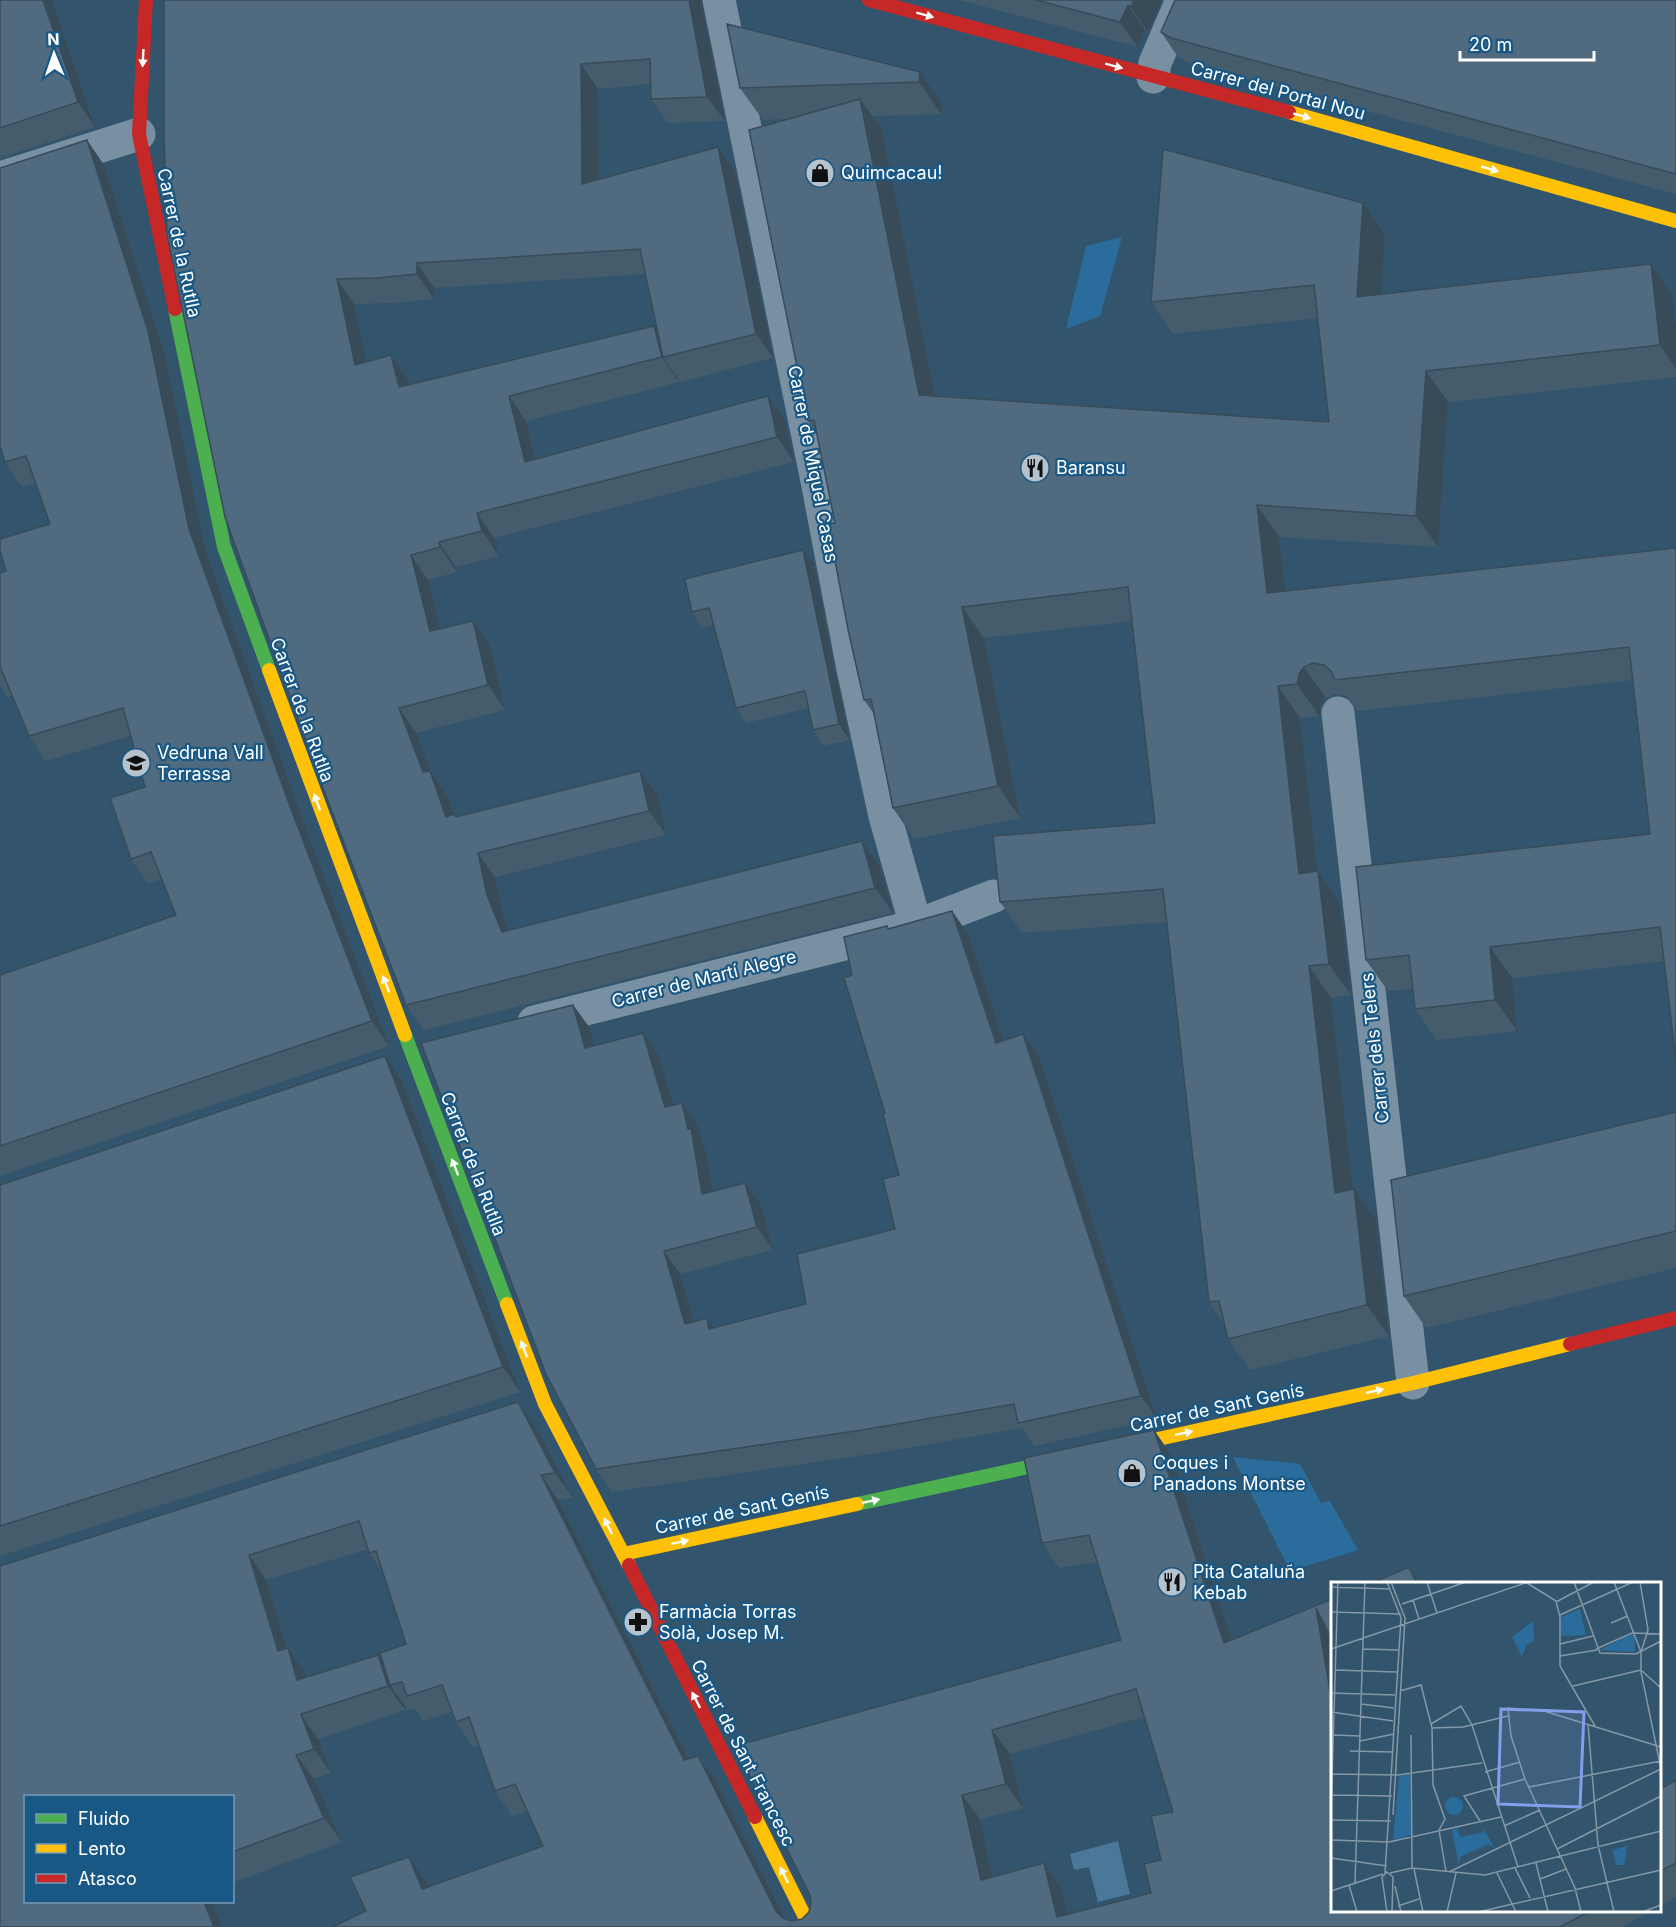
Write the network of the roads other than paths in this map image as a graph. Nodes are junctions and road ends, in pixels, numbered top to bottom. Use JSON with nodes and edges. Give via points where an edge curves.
{"nodes":[{"id":1,"x":146,"y":0,"type":"edge"},
{"id":2,"x":719,"y":0,"type":"edge"},
{"id":3,"x":869,"y":0,"type":"edge"},
{"id":4,"x":1182,"y":0,"type":"edge"},
{"id":5,"x":1153,"y":77,"type":"junction"},
{"id":6,"x":139,"y":134,"type":"junction"},
{"id":7,"x":0,"y":177,"type":"edge"},
{"id":8,"x":1676,"y":220,"type":"edge"},
{"id":9,"x":1338,"y":713,"type":"edge"},
{"id":10,"x":994,"y":896,"type":"edge"},
{"id":11,"x":916,"y":926,"type":"junction"},
{"id":12,"x":501,"y":1030,"type":"edge"},
{"id":13,"x":444,"y":1045,"type":"edge"},
{"id":14,"x":414,"y":1057,"type":"junction"},
{"id":15,"x":382,"y":1069,"type":"edge"},
{"id":16,"x":1676,"y":1318,"type":"edge"},
{"id":17,"x":1413,"y":1383,"type":"junction"},
{"id":18,"x":533,"y":1407,"type":"joint"},
{"id":19,"x":1102,"y":1451,"type":"edge"},
{"id":20,"x":1079,"y":1456,"type":"edge"},
{"id":21,"x":623,"y":1554,"type":"junction"},
{"id":22,"x":810,"y":1927,"type":"edge"}],
"edges":[{"from":1,"to":6,"type":"street","name":"Carrer de la Rutlla","one_way":true},
{"from":2,"to":11,"type":"street","name":"Carrer de Miquel Casas","via":[[855,680],[885,816]]},
{"from":3,"to":5,"type":"street","name":"Carrer del Portal Nou","one_way":true},
{"from":4,"to":5,"type":"street","via":[[1155,63]]},
{"from":5,"to":8,"type":"street","name":"Carrer del Portal Nou","one_way":true},
{"from":6,"to":7,"type":"street"},
{"from":14,"to":6,"type":"street","name":"Carrer de la Rutlla","one_way":true,"via":[[224,547]]},
{"from":9,"to":17,"type":"street","name":"Carrer dels Telers"},
{"from":10,"to":11,"type":"street","name":"Carrer de Martí Alegre"},
{"from":11,"to":12,"type":"street","name":"Carrer de Martí Alegre"},
{"from":13,"to":14,"type":"street","via":[[421,1050]]},
{"from":14,"to":15,"type":"street"},
{"from":18,"to":14,"type":"street","name":"Carrer de la Rutlla","one_way":true},
{"from":16,"to":17,"type":"street","name":"Carrer de Sant Genís"},
{"from":19,"to":17,"type":"street","name":"Carrer de Sant Genís","one_way":true},
{"from":21,"to":18,"type":"street","name":"Carrer de Sant Francesc","one_way":true},
{"from":21,"to":20,"type":"street","name":"Carrer de Sant Genís","one_way":true},
{"from":22,"to":21,"type":"street","name":"Carrer de Sant Francesc","one_way":true}]}
